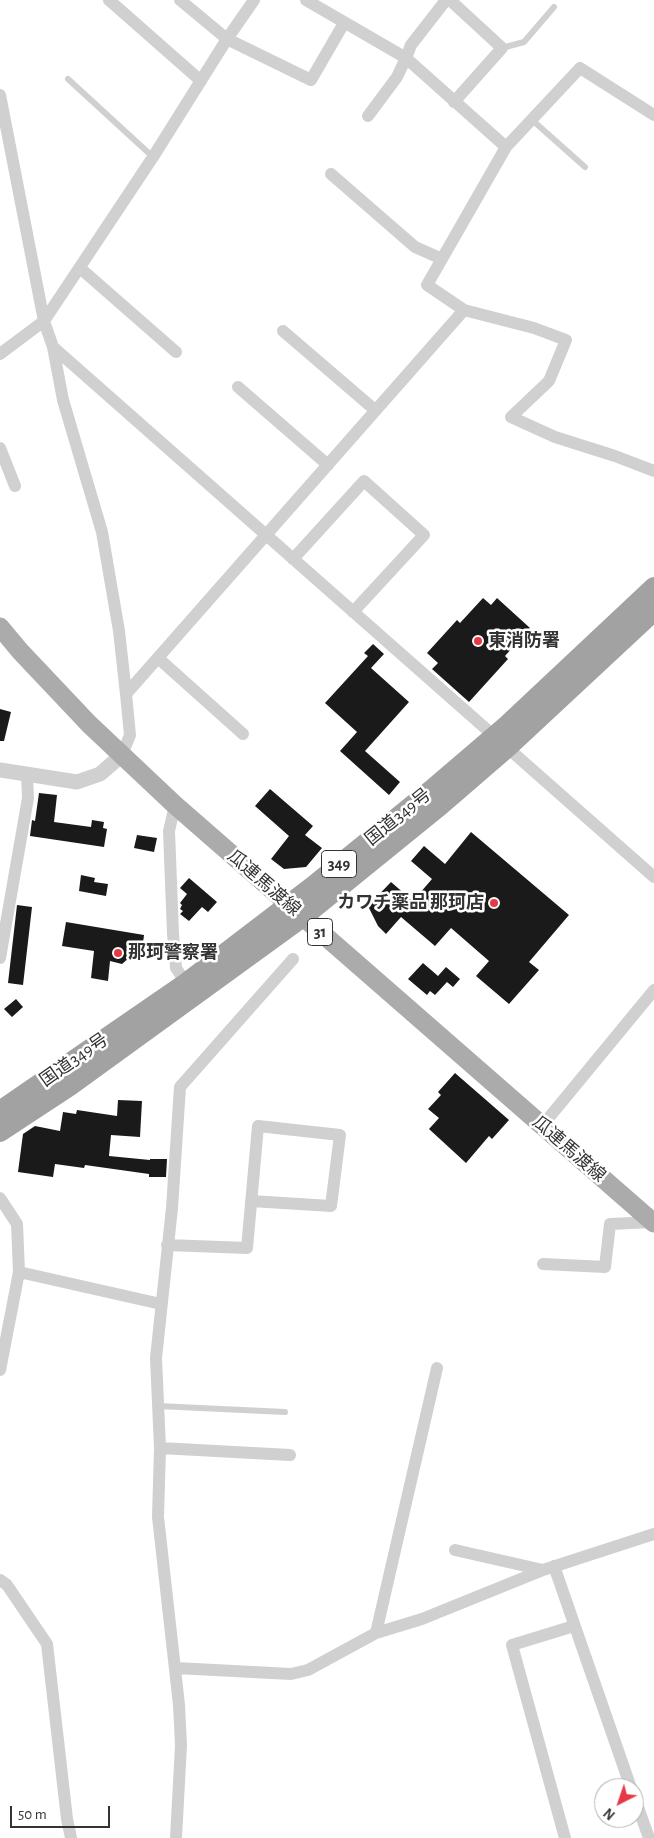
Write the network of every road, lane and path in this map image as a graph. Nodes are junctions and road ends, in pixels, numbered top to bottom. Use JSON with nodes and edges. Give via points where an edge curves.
{"nodes":[{"id":1,"x":109,"y":0,"type":"edge"},
{"id":2,"x":180,"y":0,"type":"edge"},
{"id":3,"x":254,"y":0,"type":"edge"},
{"id":4,"x":306,"y":0,"type":"edge"},
{"id":5,"x":446,"y":0,"type":"edge"},
{"id":6,"x":450,"y":0,"type":"edge"},
{"id":7,"x":554,"y":7,"type":"dead end"},
{"id":8,"x":344,"y":23,"type":"junction"},
{"id":9,"x":227,"y":39,"type":"junction"},
{"id":10,"x":502,"y":48,"type":"junction"},
{"id":11,"x":406,"y":58,"type":"junction"},
{"id":12,"x":68,"y":79,"type":"dead end"},
{"id":13,"x":200,"y":81,"type":"junction"},
{"id":14,"x":0,"y":95,"type":"edge"},
{"id":15,"x":454,"y":102,"type":"junction"},
{"id":16,"x":654,"y":115,"type":"edge"},
{"id":17,"x":368,"y":116,"type":"dead end"},
{"id":18,"x":532,"y":119,"type":"junction"},
{"id":19,"x":506,"y":147,"type":"junction"},
{"id":20,"x":153,"y":157,"type":"junction"},
{"id":21,"x":585,"y":167,"type":"dead end"},
{"id":22,"x":331,"y":174,"type":"dead end"},
{"id":23,"x":442,"y":259,"type":"junction"},
{"id":24,"x":80,"y":268,"type":"junction"},
{"id":25,"x":464,"y":310,"type":"junction"},
{"id":26,"x":44,"y":321,"type":"junction"},
{"id":27,"x":283,"y":331,"type":"dead end"},
{"id":28,"x":53,"y":347,"type":"junction"},
{"id":29,"x":176,"y":352,"type":"dead end"},
{"id":30,"x":0,"y":354,"type":"edge"},
{"id":31,"x":238,"y":387,"type":"dead end"},
{"id":32,"x":375,"y":410,"type":"junction"},
{"id":33,"x":0,"y":448,"type":"edge"},
{"id":34,"x":328,"y":465,"type":"junction"},
{"id":35,"x":654,"y":471,"type":"edge"},
{"id":36,"x":16,"y":486,"type":"dead end"},
{"id":37,"x":266,"y":536,"type":"junction"},
{"id":38,"x":293,"y":559,"type":"junction"},
{"id":39,"x":654,"y":587,"type":"edge"},
{"id":40,"x":654,"y":611,"type":"edge"},
{"id":41,"x":352,"y":612,"type":"junction"},
{"id":42,"x":0,"y":627,"type":"edge"},
{"id":43,"x":158,"y":658,"type":"junction"},
{"id":44,"x":126,"y":694,"type":"junction"},
{"id":45,"x":243,"y":734,"type":"dead end"},
{"id":46,"x":500,"y":742,"type":"junction"},
{"id":47,"x":122,"y":755,"type":"junction"},
{"id":48,"x":0,"y":770,"type":"edge"},
{"id":49,"x":27,"y":775,"type":"junction"},
{"id":50,"x":175,"y":805,"type":"junction"},
{"id":51,"x":654,"y":877,"type":"edge"},
{"id":52,"x":296,"y":911,"type":"junction"},
{"id":53,"x":0,"y":958,"type":"edge"},
{"id":54,"x":294,"y":959,"type":"dead end"},
{"id":55,"x":186,"y":983,"type":"junction"},
{"id":56,"x":654,"y":990,"type":"edge"},
{"id":57,"x":0,"y":1111,"type":"edge"},
{"id":58,"x":542,"y":1126,"type":"junction"},
{"id":59,"x":0,"y":1132,"type":"edge"},
{"id":60,"x":0,"y":1198,"type":"edge"},
{"id":61,"x":251,"y":1201,"type":"junction"},
{"id":62,"x":654,"y":1222,"type":"edge"},
{"id":63,"x":167,"y":1245,"type":"junction"},
{"id":64,"x":543,"y":1264,"type":"dead end"},
{"id":65,"x":19,"y":1272,"type":"junction"},
{"id":66,"x":161,"y":1304,"type":"junction"},
{"id":67,"x":437,"y":1368,"type":"dead end"},
{"id":68,"x":0,"y":1370,"type":"edge"},
{"id":69,"x":158,"y":1406,"type":"junction"},
{"id":70,"x":285,"y":1412,"type":"dead end"},
{"id":71,"x":160,"y":1448,"type":"junction"},
{"id":72,"x":290,"y":1455,"type":"dead end"},
{"id":73,"x":654,"y":1534,"type":"edge"},
{"id":74,"x":455,"y":1550,"type":"dead end"},
{"id":75,"x":549,"y":1568,"type":"junction"},
{"id":76,"x":0,"y":1580,"type":"edge"},
{"id":77,"x":574,"y":1626,"type":"junction"},
{"id":78,"x":376,"y":1633,"type":"junction"},
{"id":79,"x":176,"y":1668,"type":"junction"},
{"id":80,"x":627,"y":1778,"type":"edge"},
{"id":81,"x":644,"y":1824,"type":"edge"},
{"id":82,"x":71,"y":1838,"type":"edge"},
{"id":83,"x":176,"y":1838,"type":"edge"},
{"id":84,"x":565,"y":1838,"type":"edge"},
{"id":85,"x":649,"y":1838,"type":"edge"}],
"edges":[{"from":1,"to":13,"type":"street"},
{"from":2,"to":9,"type":"street"},
{"from":3,"to":9,"type":"street"},
{"from":4,"to":8,"type":"street"},
{"from":5,"to":11,"type":"street"},
{"from":6,"to":10,"type":"street"},
{"from":7,"to":10,"type":"lane","via":[[524,42]]},
{"from":8,"to":9,"type":"street","via":[[311,80]]},
{"from":8,"to":11,"type":"street"},
{"from":9,"to":13,"type":"street"},
{"from":10,"to":15,"type":"street"},
{"from":11,"to":15,"type":"street"},
{"from":11,"to":17,"type":"street","via":[[397,77]]},
{"from":12,"to":20,"type":"lane"},
{"from":13,"to":20,"type":"street"},
{"from":14,"to":26,"type":"street"},
{"from":15,"to":19,"type":"street"},
{"from":16,"to":18,"type":"street","via":[[580,68]]},
{"from":18,"to":19,"type":"street"},
{"from":18,"to":21,"type":"lane"},
{"from":19,"to":23,"type":"street"},
{"from":20,"to":24,"type":"street"},
{"from":22,"to":23,"type":"street","via":[[415,247]]},
{"from":23,"to":25,"type":"street","via":[[427,285]]},
{"from":24,"to":26,"type":"street"},
{"from":24,"to":29,"type":"street"},
{"from":25,"to":32,"type":"street"},
{"from":25,"to":35,"type":"street","via":[[566,340],[549,381],[511,417],[555,437]]},
{"from":26,"to":28,"type":"street"},
{"from":26,"to":30,"type":"street"},
{"from":27,"to":32,"type":"street"},
{"from":28,"to":37,"type":"street"},
{"from":28,"to":44,"type":"street","via":[[63,400],[102,532]]},
{"from":31,"to":34,"type":"street"},
{"from":32,"to":34,"type":"street"},
{"from":33,"to":36,"type":"street"},
{"from":34,"to":37,"type":"street"},
{"from":37,"to":38,"type":"street"},
{"from":37,"to":43,"type":"street"},
{"from":38,"to":41,"type":"street"},
{"from":38,"to":41,"type":"street","via":[[364,481],[424,535]]},
{"from":39,"to":46,"type":"highway","name":"国道349号","number":"349"},
{"from":40,"to":46,"type":"highway","name":"国道349号","number":"349"},
{"from":41,"to":46,"type":"street"},
{"from":42,"to":47,"type":"main road","name":"瓜連馬渡線","number":"31"},
{"from":43,"to":44,"type":"street"},
{"from":43,"to":45,"type":"street"},
{"from":44,"to":47,"type":"street","via":[[130,735]]},
{"from":46,"to":51,"type":"street"},
{"from":46,"to":52,"type":"highway","name":"国道349号","number":"349","via":[[441,805]]},
{"from":47,"to":49,"type":"street","via":[[100,774],[77,782]]},
{"from":47,"to":50,"type":"main road","name":"瓜連馬渡線","number":"31"},
{"from":48,"to":49,"type":"street"},
{"from":49,"to":53,"type":"street","via":[[28,798]]},
{"from":50,"to":52,"type":"main road","name":"瓜連馬渡線","number":"31"},
{"from":50,"to":55,"type":"street","via":[[170,831],[173,934],[176,968]]},
{"from":52,"to":55,"type":"highway","name":"国道349号","number":"349"},
{"from":52,"to":58,"type":"main road","name":"瓜連馬渡線","number":"31"},
{"from":52,"to":59,"type":"highway","name":"国道349号","number":"349","via":[[250,958]]},
{"from":54,"to":63,"type":"street","via":[[180,1087]]},
{"from":55,"to":57,"type":"highway","name":"国道349号","number":"349"},
{"from":56,"to":58,"type":"street"},
{"from":58,"to":62,"type":"main road","name":"瓜連馬渡線","number":"31"},
{"from":60,"to":65,"type":"street","via":[[17,1224]]},
{"from":61,"to":61,"type":"street","via":[[258,1126],[340,1135],[332,1206]]},
{"from":61,"to":63,"type":"street","via":[[247,1248]]},
{"from":62,"to":64,"type":"street","via":[[610,1224],[605,1267]]},
{"from":63,"to":66,"type":"street"},
{"from":65,"to":66,"type":"street"},
{"from":65,"to":68,"type":"street"},
{"from":66,"to":69,"type":"street","via":[[156,1358]]},
{"from":67,"to":78,"type":"street"},
{"from":69,"to":70,"type":"lane"},
{"from":69,"to":71,"type":"street"},
{"from":71,"to":72,"type":"street"},
{"from":71,"to":79,"type":"street","via":[[158,1517]]},
{"from":73,"to":75,"type":"street"},
{"from":74,"to":75,"type":"street"},
{"from":75,"to":77,"type":"street"},
{"from":75,"to":78,"type":"street"},
{"from":76,"to":82,"type":"street","via":[[47,1644],[66,1819]]},
{"from":77,"to":80,"type":"street"},
{"from":77,"to":84,"type":"street","via":[[512,1645]]},
{"from":78,"to":79,"type":"street","via":[[308,1670],[291,1674]]},
{"from":79,"to":83,"type":"street","via":[[181,1745]]},
{"from":81,"to":85,"type":"street"}]}
